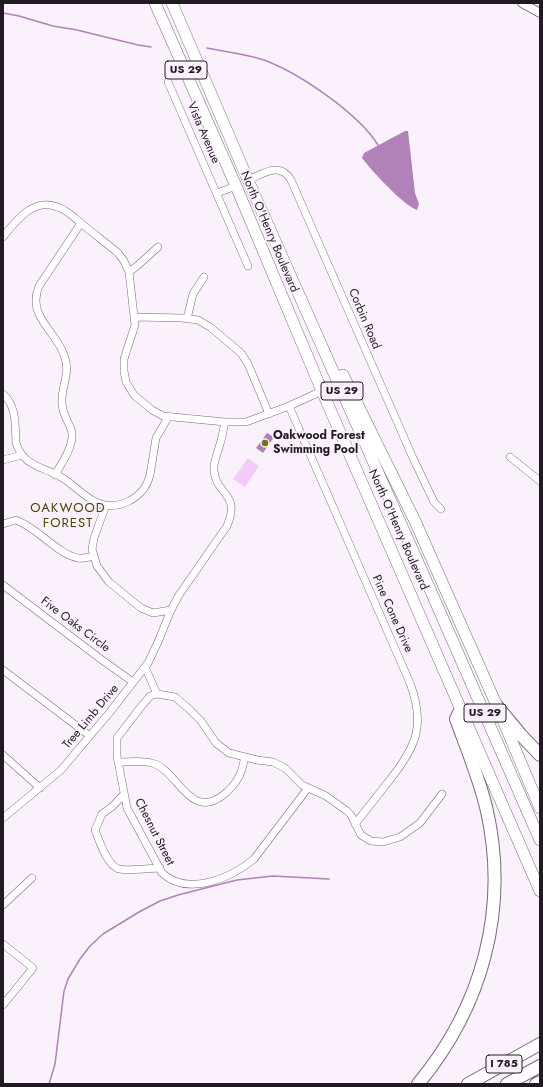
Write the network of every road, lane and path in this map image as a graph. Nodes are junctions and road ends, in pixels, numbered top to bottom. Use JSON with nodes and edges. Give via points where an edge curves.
{"nodes":[{"id":1,"x":155,"y":3,"type":"edge"},
{"id":2,"x":167,"y":3,"type":"edge"},
{"id":3,"x":172,"y":3,"type":"edge"},
{"id":4,"x":522,"y":3,"type":"edge"},
{"id":5,"x":540,"y":13,"type":"edge"},
{"id":6,"x":186,"y":38,"type":"junction"},
{"id":7,"x":168,"y":82,"type":"dead end"},
{"id":8,"x":196,"y":95,"type":"junction"},
{"id":9,"x":248,"y":180,"type":"junction"},
{"id":10,"x":236,"y":186,"type":"junction"},
{"id":11,"x":217,"y":193,"type":"junction"},
{"id":12,"x":81,"y":223,"type":"junction"},
{"id":13,"x":3,"y":237,"type":"edge"},
{"id":14,"x":158,"y":247,"type":"dead end"},
{"id":15,"x":248,"y":266,"type":"dead end"},
{"id":16,"x":129,"y":272,"type":"junction"},
{"id":17,"x":204,"y":277,"type":"dead end"},
{"id":18,"x":296,"y":286,"type":"junction"},
{"id":19,"x":134,"y":317,"type":"junction"},
{"id":20,"x":187,"y":319,"type":"junction"},
{"id":21,"x":322,"y":390,"type":"junction"},
{"id":22,"x":3,"y":394,"type":"edge"},
{"id":23,"x":289,"y":406,"type":"junction"},
{"id":24,"x":269,"y":414,"type":"junction"},
{"id":25,"x":169,"y":416,"type":"junction"},
{"id":26,"x":225,"y":422,"type":"junction"},
{"id":27,"x":22,"y":455,"type":"junction"},
{"id":28,"x":510,"y":457,"type":"dead end"},
{"id":29,"x":3,"y":460,"type":"edge"},
{"id":30,"x":55,"y":475,"type":"junction"},
{"id":31,"x":540,"y":481,"type":"edge"},
{"id":32,"x":106,"y":505,"type":"junction"},
{"id":33,"x":441,"y":509,"type":"dead end"},
{"id":34,"x":3,"y":524,"type":"edge"},
{"id":35,"x":94,"y":556,"type":"junction"},
{"id":36,"x":3,"y":585,"type":"edge"},
{"id":37,"x":171,"y":610,"type":"junction"},
{"id":38,"x":145,"y":667,"type":"junction"},
{"id":39,"x":3,"y":670,"type":"edge"},
{"id":40,"x":133,"y":682,"type":"junction"},
{"id":41,"x":157,"y":694,"type":"junction"},
{"id":42,"x":497,"y":706,"type":"junction"},
{"id":43,"x":461,"y":708,"type":"junction"},
{"id":44,"x":90,"y":736,"type":"junction"},
{"id":45,"x":3,"y":755,"type":"edge"},
{"id":46,"x":540,"y":755,"type":"edge"},
{"id":47,"x":245,"y":758,"type":"junction"},
{"id":48,"x":118,"y":762,"type":"junction"},
{"id":49,"x":40,"y":788,"type":"junction"},
{"id":50,"x":308,"y":788,"type":"junction"},
{"id":51,"x":124,"y":794,"type":"junction"},
{"id":52,"x":442,"y":794,"type":"dead end"},
{"id":53,"x":540,"y":808,"type":"edge"},
{"id":54,"x":3,"y":818,"type":"edge"},
{"id":55,"x":355,"y":824,"type":"junction"},
{"id":56,"x":540,"y":840,"type":"edge"},
{"id":57,"x":160,"y":868,"type":"junction"},
{"id":58,"x":32,"y":878,"type":"dead end"},
{"id":59,"x":540,"y":890,"type":"edge"},
{"id":60,"x":3,"y":905,"type":"edge"},
{"id":61,"x":3,"y":944,"type":"edge"},
{"id":62,"x":3,"y":1005,"type":"edge"},
{"id":63,"x":540,"y":1044,"type":"edge"},
{"id":64,"x":540,"y":1066,"type":"edge"},
{"id":65,"x":540,"y":1082,"type":"edge"},
{"id":66,"x":418,"y":1084,"type":"edge"},
{"id":67,"x":468,"y":1084,"type":"edge"},
{"id":68,"x":507,"y":1084,"type":"edge"},
{"id":69,"x":536,"y":1084,"type":"edge"}],
"edges":[{"from":1,"to":8,"type":"highway","name":"North O'Henry Boulevard","number":"US 29"},
{"from":2,"to":6,"type":"highway"},
{"from":3,"to":6,"type":"highway","name":"North O'Henry Boulevard","number":"US 29"},
{"from":4,"to":5,"type":"street"},
{"from":6,"to":9,"type":"highway","name":"North O'Henry Boulevard","number":"US 29"},
{"from":7,"to":11,"type":"street","name":"Vista Avenue"},
{"from":8,"to":9,"type":"highway","via":[[238,173]]},
{"from":8,"to":10,"type":"highway","name":"North O'Henry Boulevard","number":"US 29"},
{"from":9,"to":18,"type":"highway","name":"North O'Henry Boulevard","number":"US 29"},
{"from":9,"to":33,"type":"street","name":"Corbin Road","via":[[276,170],[283,170],[289,175],[413,458],[434,502]]},
{"from":10,"to":11,"type":"street"},
{"from":10,"to":21,"type":"highway","name":"North O'Henry Boulevard","number":"US 29"},
{"from":11,"to":15,"type":"street","name":"Vista Avenue"},
{"from":12,"to":13,"type":"street","via":[[61,208],[52,205],[38,206],[20,216]]},
{"from":12,"to":16,"type":"street","via":[[118,253]]},
{"from":12,"to":30,"type":"street","via":[[35,295],[36,309],[61,347],[67,364],[61,405],[72,440]]},
{"from":14,"to":16,"type":"street"},
{"from":16,"to":19,"type":"street"},
{"from":17,"to":20,"type":"street","via":[[193,294]]},
{"from":18,"to":42,"type":"highway","via":[[415,521]]},
{"from":18,"to":56,"type":"highway","name":"North O'Henry Boulevard","number":"US 29"},
{"from":19,"to":20,"type":"street"},
{"from":19,"to":25,"type":"street","via":[[135,324],[124,359],[126,382],[144,405],[163,416]]},
{"from":20,"to":24,"type":"street","via":[[198,320],[210,327],[241,353]]},
{"from":21,"to":23,"type":"street"},
{"from":21,"to":43,"type":"highway","name":"North O'Henry Boulevard","number":"US 29"},
{"from":22,"to":27,"type":"street","via":[[12,405],[16,443]]},
{"from":23,"to":24,"type":"street"},
{"from":23,"to":55,"type":"street","name":"Pine Cone Drive","via":[[407,676],[416,704],[418,723],[411,749]]},
{"from":24,"to":26,"type":"street","via":[[246,422]]},
{"from":25,"to":26,"type":"street"},
{"from":25,"to":32,"type":"street","via":[[156,438],[149,480],[140,494],[117,505]]},
{"from":26,"to":37,"type":"street","name":"Tree Limb Drive","via":[[213,469],[217,482],[229,499],[230,517],[227,526]]},
{"from":27,"to":29,"type":"street"},
{"from":27,"to":30,"type":"street","via":[[34,466]]},
{"from":28,"to":31,"type":"street"},
{"from":30,"to":32,"type":"street","via":[[70,483],[88,498]]},
{"from":32,"to":35,"type":"street","via":[[94,538]]},
{"from":34,"to":35,"type":"street","via":[[16,520],[70,556]]},
{"from":35,"to":37,"type":"street","via":[[97,566],[109,582],[141,608],[153,613]]},
{"from":36,"to":40,"type":"street","name":"Five Oaks Circle"},
{"from":37,"to":38,"type":"street","name":"Tree Limb Drive"},
{"from":38,"to":40,"type":"street","name":"Tree Limb Drive"},
{"from":38,"to":41,"type":"street"},
{"from":39,"to":44,"type":"street"},
{"from":40,"to":44,"type":"street","name":"Tree Limb Drive"},
{"from":41,"to":47,"type":"street","via":[[175,697],[201,721],[216,743],[229,753]]},
{"from":41,"to":48,"type":"street","name":"Chesnut Street","via":[[150,696],[117,738]]},
{"from":42,"to":46,"type":"highway"},
{"from":42,"to":53,"type":"highway"},
{"from":43,"to":59,"type":"highway","name":"North O'Henry Boulevard","number":"US 29"},
{"from":43,"to":66,"type":"highway","via":[[456,719],[480,786],[492,837],[495,867],[492,923],[484,959],[466,1010],[449,1042]]},
{"from":44,"to":49,"type":"street","name":"Tree Limb Drive","via":[[61,770]]},
{"from":45,"to":49,"type":"street"},
{"from":47,"to":48,"type":"street","via":[[241,773],[226,792],[215,801],[205,803],[188,795],[163,769],[153,763]]},
{"from":47,"to":50,"type":"street","via":[[273,762],[285,768]]},
{"from":48,"to":51,"type":"street","name":"Chesnut Street"},
{"from":49,"to":54,"type":"street","name":"Tree Limb Drive"},
{"from":50,"to":55,"type":"street","via":[[326,796],[347,811]]},
{"from":50,"to":57,"type":"street","name":"Chesnut Street","via":[[254,859],[245,866],[214,881],[199,884],[182,883],[167,878]]},
{"from":51,"to":57,"type":"street","name":"Chesnut Street","via":[[127,808]]},
{"from":51,"to":57,"type":"street","via":[[102,814],[97,824],[95,830],[101,846],[111,864],[118,869]]},
{"from":52,"to":55,"type":"street","via":[[420,823],[400,837],[382,842],[371,841],[361,835]]},
{"from":58,"to":60,"type":"street"},
{"from":61,"to":62,"type":"street","via":[[33,968]]},
{"from":63,"to":67,"type":"highway","number":"I 785"},
{"from":64,"to":68,"type":"highway"},
{"from":65,"to":69,"type":"highway"}]}
